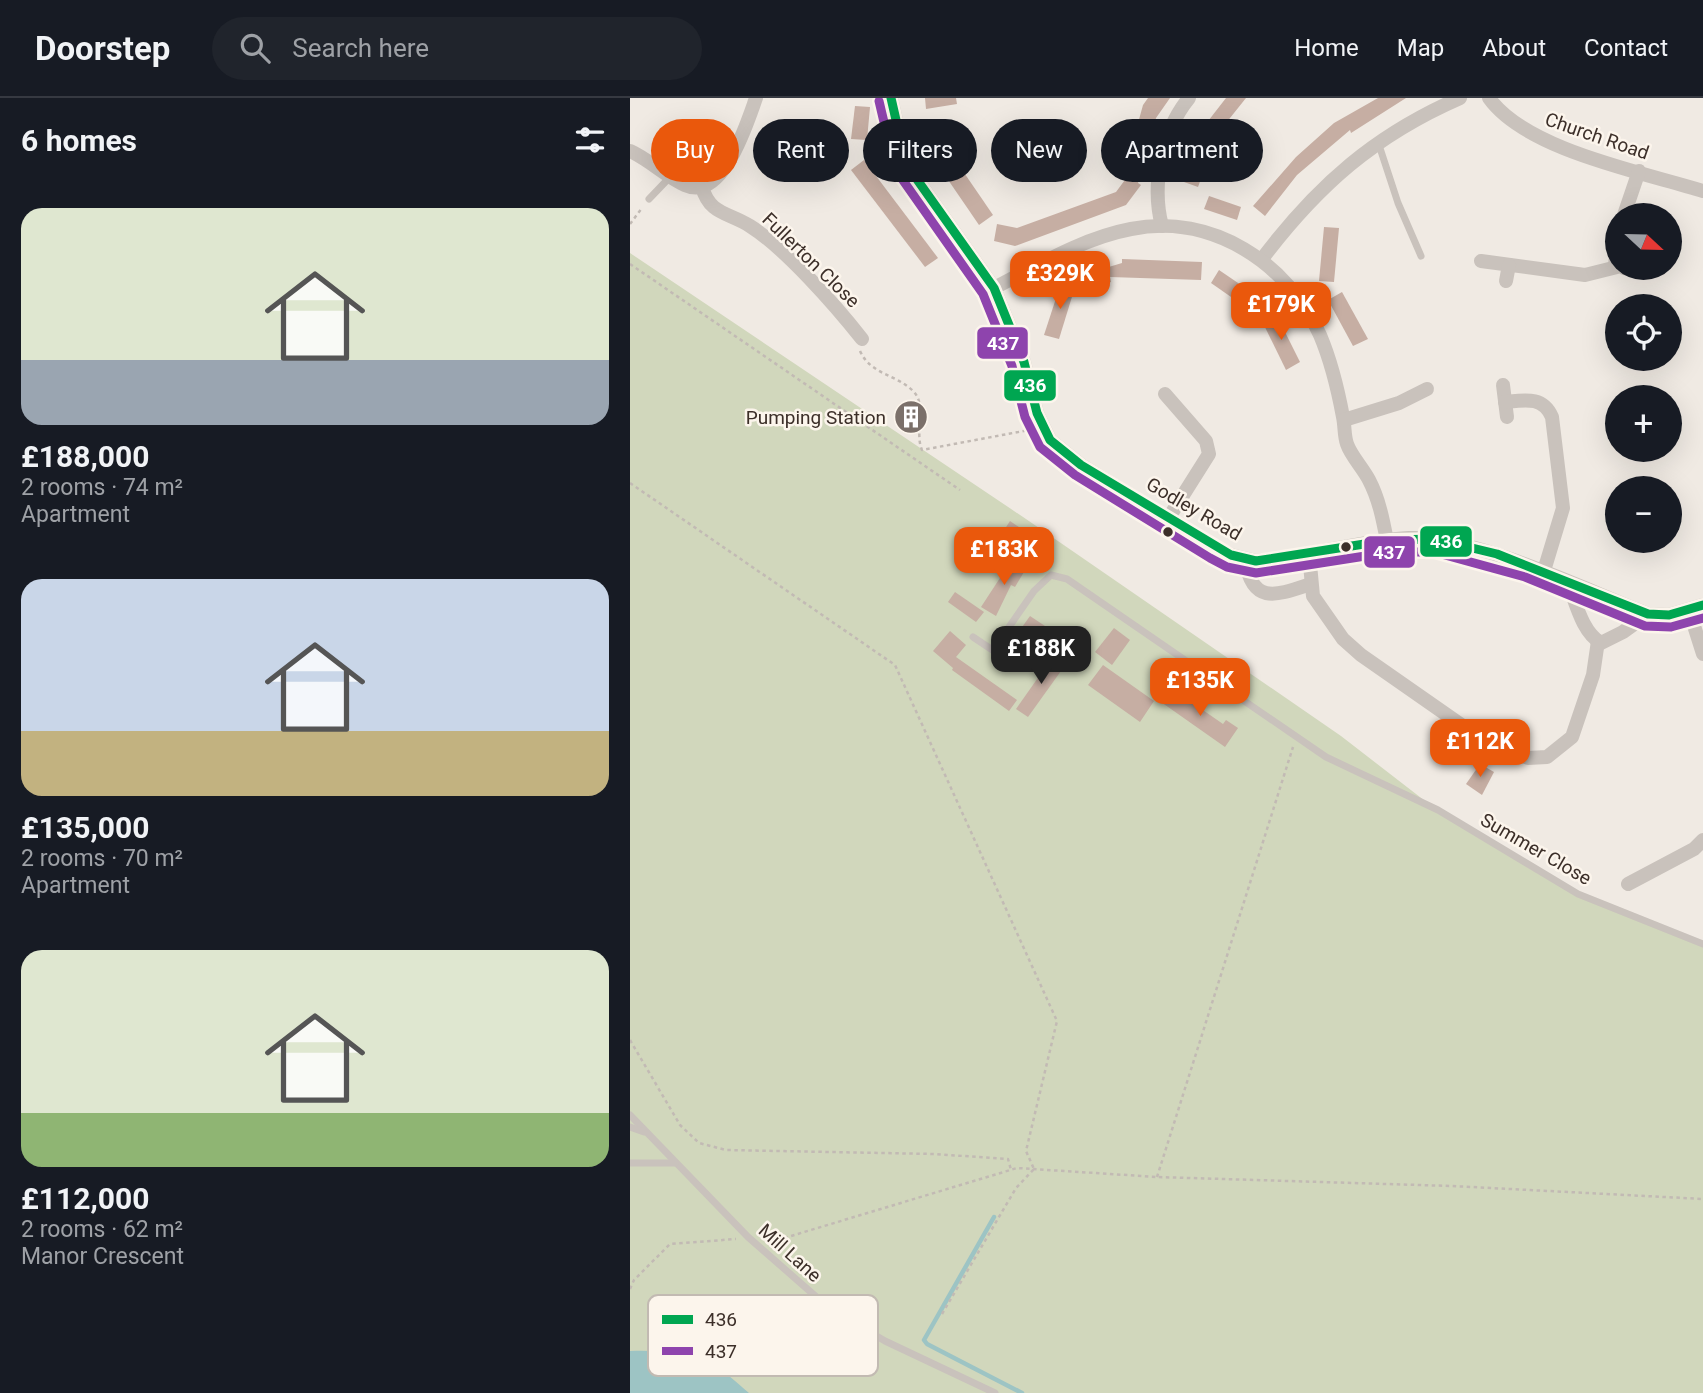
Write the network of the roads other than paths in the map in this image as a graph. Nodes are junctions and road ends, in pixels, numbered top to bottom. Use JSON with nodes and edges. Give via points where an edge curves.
{"nodes":[{"id":1,"x":757,"y":98,"type":"edge"},
{"id":2,"x":891,"y":98,"type":"edge"},
{"id":3,"x":1189,"y":98,"type":"edge"},
{"id":4,"x":1460,"y":98,"type":"edge"},
{"id":5,"x":1489,"y":98,"type":"edge"},
{"id":6,"x":1378,"y":141,"type":"junction"},
{"id":7,"x":630,"y":151,"type":"edge"},
{"id":8,"x":651,"y":161,"type":"edge"},
{"id":9,"x":1639,"y":172,"type":"junction"},
{"id":10,"x":665,"y":182,"type":"edge"},
{"id":11,"x":681,"y":182,"type":"edge"},
{"id":12,"x":702,"y":187,"type":"junction"},
{"id":13,"x":1703,"y":191,"type":"edge"},
{"id":14,"x":649,"y":199,"type":"road end"},
{"id":15,"x":1628,"y":203,"type":"edge"},
{"id":16,"x":1162,"y":226,"type":"junction"},
{"id":17,"x":1421,"y":256,"type":"dead end"},
{"id":18,"x":1262,"y":258,"type":"junction"},
{"id":19,"x":1481,"y":261,"type":"dead end"},
{"id":20,"x":1509,"y":264,"type":"junction"},
{"id":21,"x":1605,"y":270,"type":"edge"},
{"id":22,"x":1506,"y":281,"type":"dead end"},
{"id":23,"x":994,"y":288,"type":"junction"},
{"id":24,"x":862,"y":339,"type":"road end"},
{"id":25,"x":1503,"y":385,"type":"dead end"},
{"id":26,"x":1427,"y":389,"type":"dead end"},
{"id":27,"x":1505,"y":402,"type":"junction"},
{"id":28,"x":1168,"y":405,"type":"dead end"},
{"id":29,"x":1507,"y":418,"type":"dead end"},
{"id":30,"x":1344,"y":420,"type":"junction"},
{"id":31,"x":1168,"y":519,"type":"junction"},
{"id":32,"x":1387,"y":541,"type":"junction"},
{"id":33,"x":1310,"y":554,"type":"junction"},
{"id":34,"x":1245,"y":559,"type":"junction"},
{"id":35,"x":1543,"y":574,"type":"junction"},
{"id":36,"x":1311,"y":583,"type":"junction"},
{"id":37,"x":1568,"y":583,"type":"junction"},
{"id":38,"x":1696,"y":608,"type":"edge"},
{"id":39,"x":1648,"y":614,"type":"junction"},
{"id":40,"x":973,"y":637,"type":"dead end"},
{"id":41,"x":1598,"y":641,"type":"junction"},
{"id":42,"x":992,"y":650,"type":"junction"},
{"id":43,"x":1703,"y":654,"type":"edge"},
{"id":44,"x":1012,"y":663,"type":"dead end"},
{"id":45,"x":1703,"y":840,"type":"edge"},
{"id":46,"x":1628,"y":884,"type":"dead end"},
{"id":47,"x":1703,"y":944,"type":"edge"},
{"id":48,"x":630,"y":1115,"type":"edge"},
{"id":49,"x":630,"y":1127,"type":"edge"},
{"id":50,"x":645,"y":1132,"type":"junction"},
{"id":51,"x":630,"y":1163,"type":"edge"},
{"id":52,"x":675,"y":1163,"type":"junction"},
{"id":53,"x":814,"y":1295,"type":"edge"},
{"id":54,"x":878,"y":1336,"type":"edge"},
{"id":55,"x":995,"y":1393,"type":"edge"}],
"edges":[{"from":1,"to":12,"type":"street","via":[[732,158]]},
{"from":2,"to":23,"type":"street","name":"Godley Road","via":[[906,164]]},
{"from":3,"to":16,"type":"street","via":[[1161,158],[1158,210]]},
{"from":4,"to":6,"type":"street"},
{"from":5,"to":9,"type":"street","name":"Church Road","via":[[1501,113],[1534,135]]},
{"from":6,"to":17,"type":"lane"},
{"from":6,"to":18,"type":"street","via":[[1327,182]]},
{"from":7,"to":8,"type":"street"},
{"from":9,"to":13,"type":"street","name":"Church Road"},
{"from":9,"to":15,"type":"street"},
{"from":10,"to":14,"type":"lane"},
{"from":11,"to":12,"type":"street"},
{"from":12,"to":24,"type":"street","name":"Fullerton Close","via":[[708,203],[771,243]]},
{"from":16,"to":18,"type":"street","via":[[1238,244]]},
{"from":16,"to":23,"type":"street","via":[[1131,229],[1092,241]]},
{"from":18,"to":30,"type":"street","via":[[1299,297],[1320,336]]},
{"from":19,"to":20,"type":"street"},
{"from":20,"to":21,"type":"street","via":[[1585,275]]},
{"from":20,"to":22,"type":"street"},
{"from":23,"to":31,"type":"street","name":"Godley Road","via":[[1050,440],[1081,465]]},
{"from":25,"to":27,"type":"street"},
{"from":26,"to":30,"type":"street"},
{"from":27,"to":29,"type":"street"},
{"from":27,"to":35,"type":"street","via":[[1539,402],[1552,416],[1563,508]]},
{"from":28,"to":31,"type":"street","via":[[1206,442],[1209,454]]},
{"from":30,"to":32,"type":"street","via":[[1347,444],[1371,482]]},
{"from":31,"to":34,"type":"street","name":"Godley Road"},
{"from":32,"to":33,"type":"street","name":"Godley Road"},
{"from":32,"to":35,"type":"street","name":"Godley Road","via":[[1445,541],[1480,549]]},
{"from":33,"to":34,"type":"street","name":"Godley Road"},
{"from":33,"to":36,"type":"street"},
{"from":34,"to":36,"type":"street","via":[[1253,588],[1266,593]]},
{"from":35,"to":37,"type":"street","name":"Godley Road"},
{"from":36,"to":41,"type":"street","via":[[1313,596],[1329,620],[1361,655],[1472,734],[1528,758],[1546,757],[1572,737],[1593,675]]},
{"from":37,"to":39,"type":"street","name":"Godley Road"},
{"from":37,"to":41,"type":"street","via":[[1583,622]]},
{"from":38,"to":39,"type":"street","name":"Godley Road","via":[[1669,615]]},
{"from":38,"to":43,"type":"street"},
{"from":39,"to":41,"type":"street","via":[[1623,632]]},
{"from":40,"to":42,"type":"lane"},
{"from":42,"to":44,"type":"lane"},
{"from":42,"to":47,"type":"lane","name":"Summer Close","via":[[1034,590],[1051,575],[1067,579],[1326,757],[1438,810],[1578,894]]},
{"from":45,"to":46,"type":"street"},
{"from":48,"to":50,"type":"lane","name":"Mill Lane"},
{"from":49,"to":50,"type":"lane"},
{"from":50,"to":52,"type":"lane","name":"Mill Lane"},
{"from":51,"to":52,"type":"lane"},
{"from":52,"to":53,"type":"lane","name":"Mill Lane","via":[[782,1270]]},
{"from":54,"to":55,"type":"lane","name":"Mill Lane"}]}
